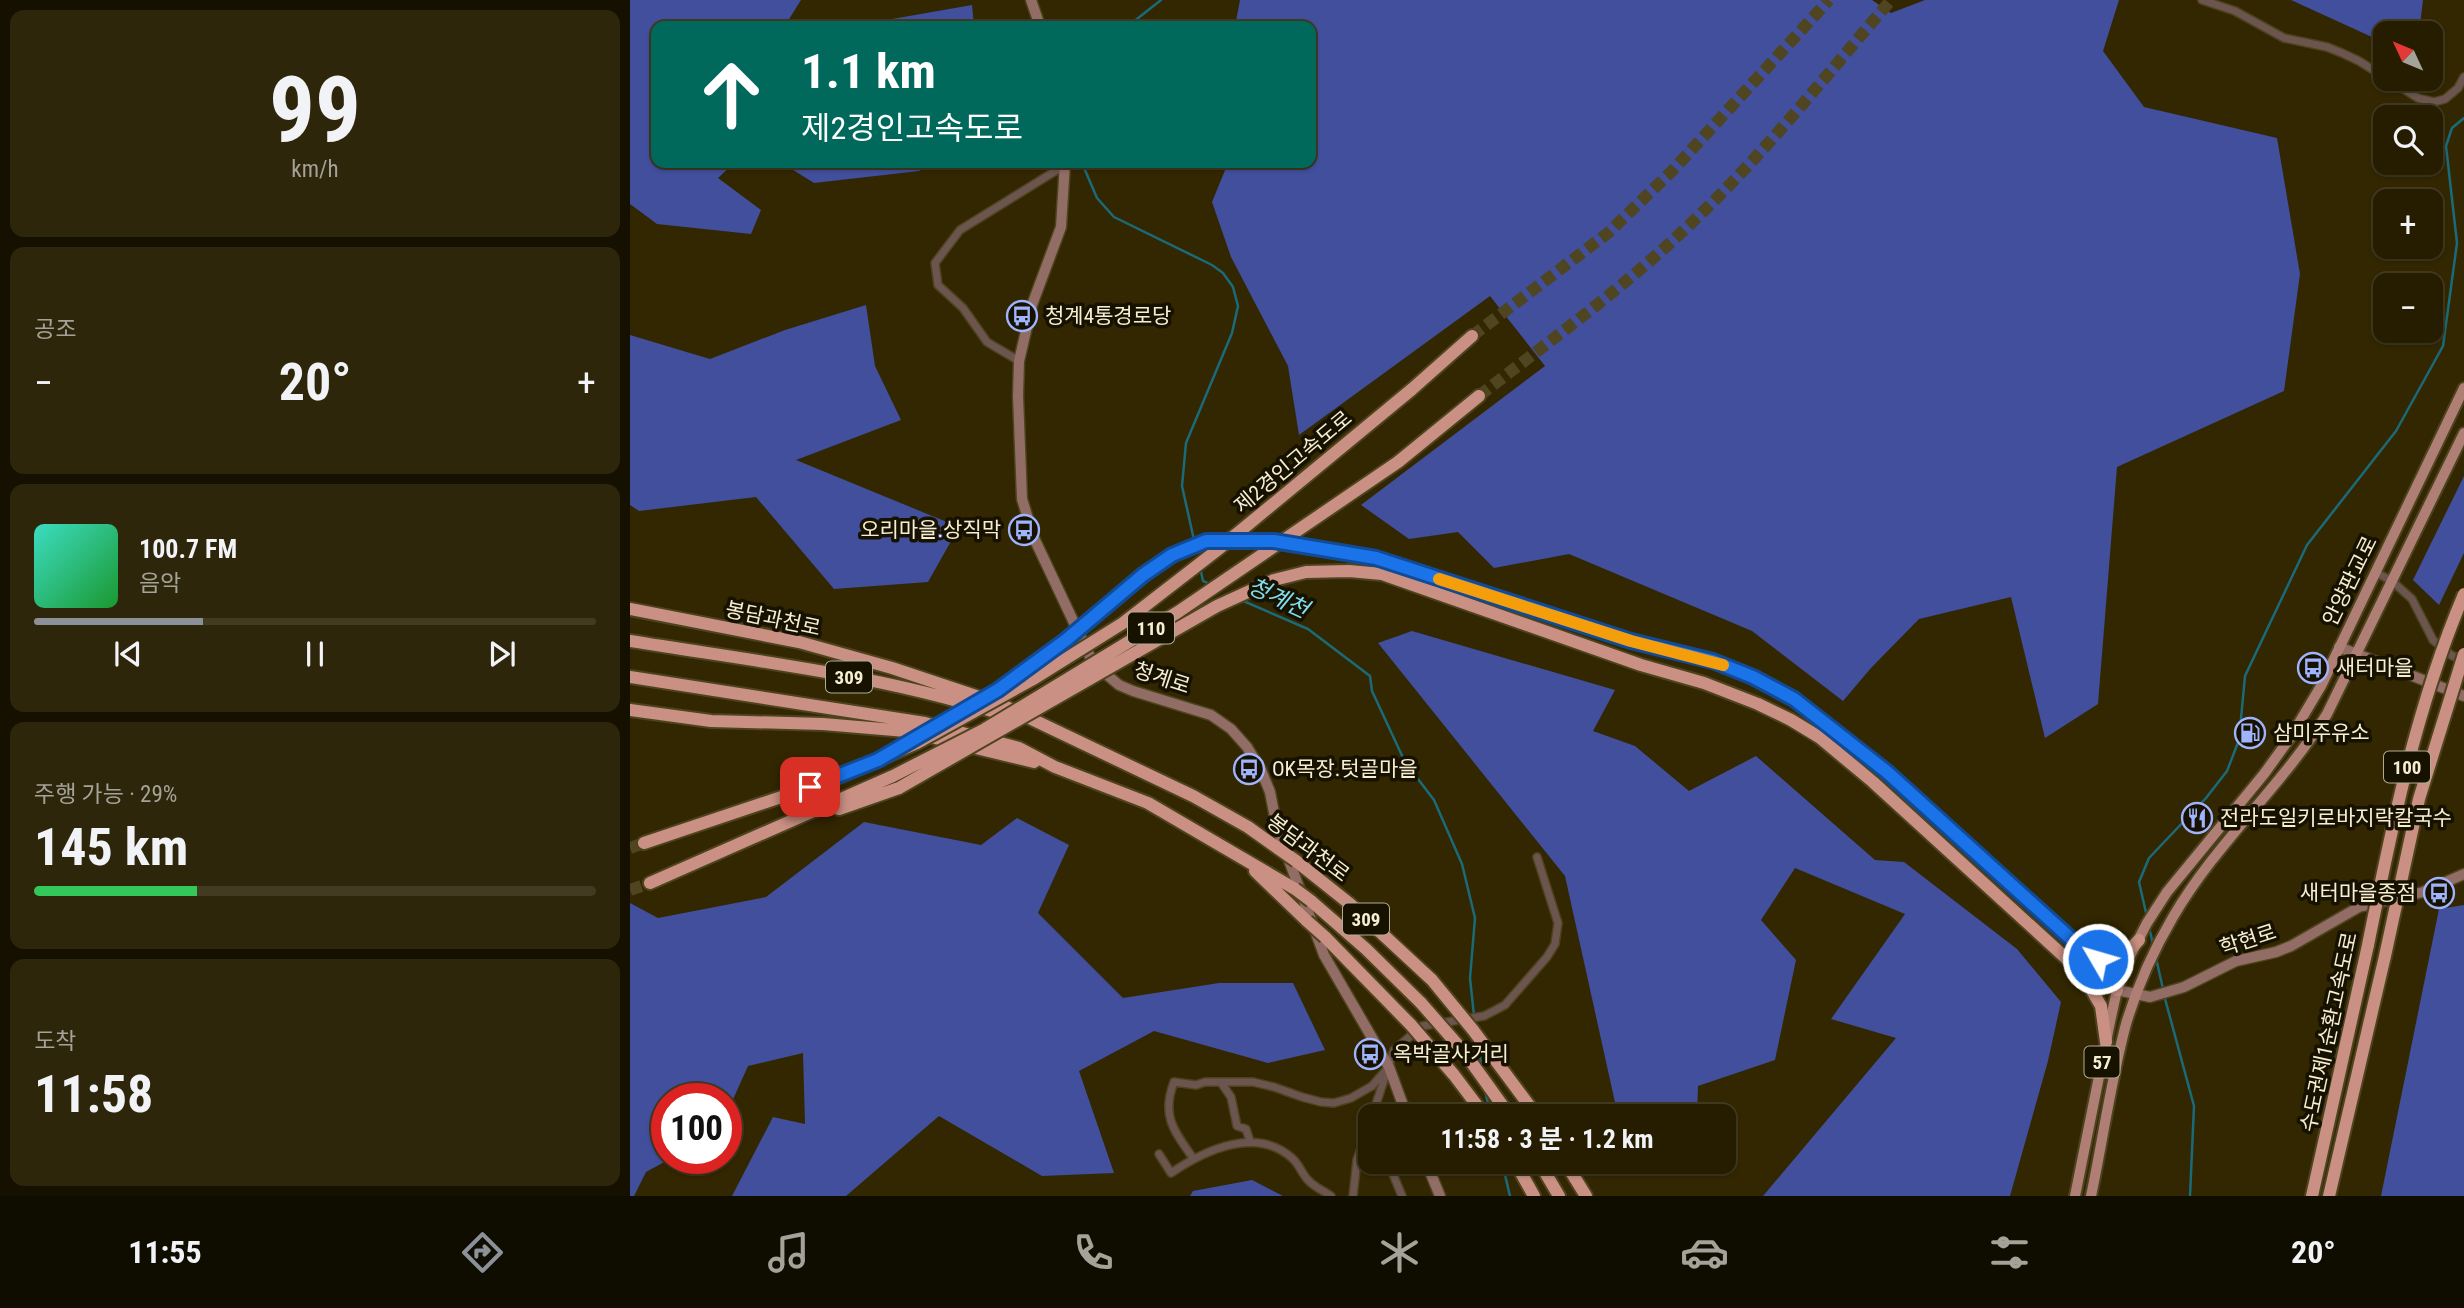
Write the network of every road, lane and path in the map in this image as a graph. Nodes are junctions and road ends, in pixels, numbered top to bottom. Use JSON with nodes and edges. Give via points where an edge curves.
{"nodes":[{"id":1,"x":1031,"y":0,"type":"edge"},
{"id":2,"x":2202,"y":0,"type":"edge"},
{"id":3,"x":1038,"y":21,"type":"edge"},
{"id":4,"x":2464,"y":77,"type":"edge"},
{"id":5,"x":1059,"y":168,"type":"edge"},
{"id":6,"x":1065,"y":168,"type":"edge"},
{"id":7,"x":1472,"y":336,"type":"tunnel mouth"},
{"id":8,"x":1019,"y":361,"type":"junction"},
{"id":9,"x":2464,"y":388,"type":"edge"},
{"id":10,"x":1479,"y":396,"type":"tunnel mouth"},
{"id":11,"x":2464,"y":433,"type":"edge"},
{"id":12,"x":2375,"y":572,"type":"junction"},
{"id":13,"x":2392,"y":582,"type":"junction"},
{"id":14,"x":2464,"y":594,"type":"edge"},
{"id":15,"x":630,"y":609,"type":"edge"},
{"id":16,"x":630,"y":641,"type":"edge"},
{"id":17,"x":2339,"y":647,"type":"junction"},
{"id":18,"x":2355,"y":654,"type":"junction"},
{"id":19,"x":2464,"y":654,"type":"edge"},
{"id":20,"x":2464,"y":662,"type":"edge"},
{"id":21,"x":630,"y":677,"type":"edge"},
{"id":22,"x":2464,"y":696,"type":"edge"},
{"id":23,"x":630,"y":710,"type":"edge"},
{"id":24,"x":1064,"y":734,"type":"junction"},
{"id":25,"x":878,"y":760,"type":"junction"},
{"id":26,"x":1055,"y":767,"type":"junction"},
{"id":27,"x":896,"y":782,"type":"junction"},
{"id":28,"x":644,"y":843,"type":"tunnel mouth"},
{"id":29,"x":1234,"y":852,"type":"junction"},
{"id":30,"x":1537,"y":857,"type":"dead end"},
{"id":31,"x":2464,"y":874,"type":"edge"},
{"id":32,"x":650,"y":883,"type":"tunnel mouth"},
{"id":33,"x":2141,"y":936,"type":"junction"},
{"id":34,"x":2091,"y":957,"type":"junction"},
{"id":35,"x":2080,"y":971,"type":"junction"},
{"id":36,"x":2118,"y":990,"type":"junction"},
{"id":37,"x":2135,"y":995,"type":"junction"},
{"id":38,"x":1417,"y":1025,"type":"junction"},
{"id":39,"x":2106,"y":1042,"type":"junction"},
{"id":40,"x":1389,"y":1067,"type":"junction"},
{"id":41,"x":1222,"y":1084,"type":"junction"},
{"id":42,"x":1376,"y":1104,"type":"edge"},
{"id":43,"x":1403,"y":1104,"type":"edge"},
{"id":44,"x":1476,"y":1104,"type":"edge"},
{"id":45,"x":1501,"y":1104,"type":"edge"},
{"id":46,"x":1528,"y":1104,"type":"edge"},
{"id":47,"x":1250,"y":1141,"type":"junction"},
{"id":48,"x":1159,"y":1154,"type":"dead end"},
{"id":49,"x":1358,"y":1157,"type":"edge"},
{"id":50,"x":1193,"y":1158,"type":"junction"},
{"id":51,"x":1357,"y":1160,"type":"joint"},
{"id":52,"x":1393,"y":1174,"type":"edge"},
{"id":53,"x":1431,"y":1174,"type":"edge"},
{"id":54,"x":1522,"y":1174,"type":"edge"},
{"id":55,"x":1546,"y":1174,"type":"edge"},
{"id":56,"x":1572,"y":1174,"type":"edge"},
{"id":57,"x":1331,"y":1196,"type":"edge"},
{"id":58,"x":1353,"y":1196,"type":"edge"},
{"id":59,"x":1402,"y":1196,"type":"edge"},
{"id":60,"x":1440,"y":1196,"type":"edge"},
{"id":61,"x":1534,"y":1196,"type":"edge"},
{"id":62,"x":1559,"y":1196,"type":"edge"},
{"id":63,"x":1586,"y":1196,"type":"edge"},
{"id":64,"x":2074,"y":1196,"type":"edge"},
{"id":65,"x":2091,"y":1196,"type":"edge"},
{"id":66,"x":2312,"y":1196,"type":"edge"},
{"id":67,"x":2329,"y":1196,"type":"edge"}],
"edges":[{"from":1,"to":3,"type":"street"},
{"from":2,"to":4,"type":"street","via":[[2235,11],[2284,38],[2342,53],[2418,98],[2445,99]]},
{"from":5,"to":8,"type":"street","via":[[960,230],[934,263],[938,285],[963,308],[987,342]]},
{"from":6,"to":8,"type":"street","name":"청계로","via":[[1061,228],[1032,305]]},
{"from":7,"to":25,"type":"highway","name":"제2경인고속도로","number":"110","bridge":true,"via":[[1123,623],[1035,678]]},
{"from":8,"to":40,"type":"street","name":"청계로","via":[[1022,499],[1048,572],[1093,663],[1119,685],[1211,715],[1247,747],[1270,792],[1277,828],[1324,955]]},
{"from":9,"to":12,"type":"main road","name":"안양판교로","number":"57"},
{"from":10,"to":27,"type":"highway","number":"110","bridge":true,"via":[[1398,462],[1178,612]]},
{"from":11,"to":13,"type":"main road","name":"안양판교로","number":"57"},
{"from":12,"to":13,"type":"street"},
{"from":12,"to":17,"type":"main road","name":"안양판교로","number":"57"},
{"from":13,"to":18,"type":"main road","name":"안양판교로","number":"57"},
{"from":13,"to":20,"type":"street","via":[[2412,599],[2433,640]]},
{"from":14,"to":66,"type":"highway","name":"수도권제1순환고속도로","number":"100","bridge":true,"via":[[2448,632],[2398,798]]},
{"from":15,"to":24,"type":"highway","name":"봉담과천로","via":[[799,642],[892,668],[1000,704]]},
{"from":16,"to":24,"type":"highway","name":"봉담과천로","number":"309","via":[[880,682],[967,702]]},
{"from":17,"to":18,"type":"street"},
{"from":17,"to":33,"type":"main road","name":"안양판교로","number":"57","via":[[2290,738],[2167,892]]},
{"from":18,"to":22,"type":"street"},
{"from":18,"to":37,"type":"main road","name":"안양판교로","number":"57","via":[[2305,748],[2186,896]]},
{"from":19,"to":67,"type":"highway","name":"수도권제1순환고속도로","number":"100","bridge":true,"via":[[2419,799]]},
{"from":21,"to":26,"type":"highway","name":"봉담과천로","number":"309","via":[[925,723],[1018,748]]},
{"from":23,"to":26,"type":"highway","name":"봉담과천로","via":[[710,721],[906,731]]},
{"from":24,"to":46,"type":"highway","name":"봉담과천로","number":"309","bridge":true,"via":[[1248,827],[1350,904],[1432,980]]},
{"from":25,"to":28,"type":"highway","name":"제2경인고속도로","number":"110"},
{"from":25,"to":34,"type":"highway","bridge":true,"via":[[998,690],[1143,575],[1172,555],[1206,541],[1260,540],[1376,558],[1631,641],[1713,661],[1794,699],[1887,772]]},
{"from":26,"to":29,"type":"highway","name":"봉담과천로","number":"309","via":[[1148,803]]},
{"from":27,"to":32,"type":"highway","number":"110"},
{"from":27,"to":35,"type":"highway","bridge":true,"via":[[1217,606],[1274,580],[1306,572],[1382,574],[1704,683],[1791,720],[1873,782]]},
{"from":29,"to":38,"type":"highway","name":"봉담과천로","bridge":true},
{"from":29,"to":45,"type":"highway","name":"봉담과천로","number":"309","bridge":true,"via":[[1295,889],[1366,949],[1464,1052]]},
{"from":30,"to":38,"type":"street","bridge":true,"via":[[1558,923],[1555,944],[1547,957],[1505,1005],[1484,1016]]},
{"from":31,"to":37,"type":"street","name":"학현로","via":[[2423,892],[2359,907],[2276,953],[2236,961],[2184,987],[2150,997]]},
{"from":33,"to":34,"type":"highway","via":[[2113,958]]},
{"from":33,"to":36,"type":"main road","name":"안양판교로","number":"57"},
{"from":34,"to":36,"type":"highway"},
{"from":35,"to":36,"type":"highway"},
{"from":35,"to":39,"type":"highway","via":[[2098,999]]},
{"from":36,"to":37,"type":"street","name":"학현로"},
{"from":36,"to":39,"type":"main road","name":"안양판교로","number":"57"},
{"from":37,"to":65,"type":"main road","name":"안양판교로","number":"57"},
{"from":38,"to":40,"type":"street","via":[[1394,1051]]},
{"from":38,"to":44,"type":"highway","name":"봉담과천로","bridge":true},
{"from":39,"to":64,"type":"main road","name":"안양판교로","number":"57"},
{"from":40,"to":41,"type":"street","via":[[1373,1086],[1334,1103],[1254,1082]]},
{"from":40,"to":42,"type":"street"},
{"from":40,"to":43,"type":"street","name":"청계로"},
{"from":41,"to":47,"type":"street","via":[[1231,1097],[1237,1126],[1246,1129]]},
{"from":41,"to":50,"type":"street","via":[[1174,1083],[1170,1093],[1169,1119]]},
{"from":47,"to":50,"type":"street"},
{"from":47,"to":57,"type":"street","via":[[1292,1158],[1309,1181]]},
{"from":48,"to":50,"type":"street","via":[[1171,1173]]},
{"from":49,"to":51,"type":"street"},
{"from":51,"to":58,"type":"street"},
{"from":52,"to":59,"type":"street"},
{"from":53,"to":60,"type":"street"},
{"from":54,"to":61,"type":"highway"},
{"from":55,"to":62,"type":"highway"},
{"from":56,"to":63,"type":"highway"}]}
